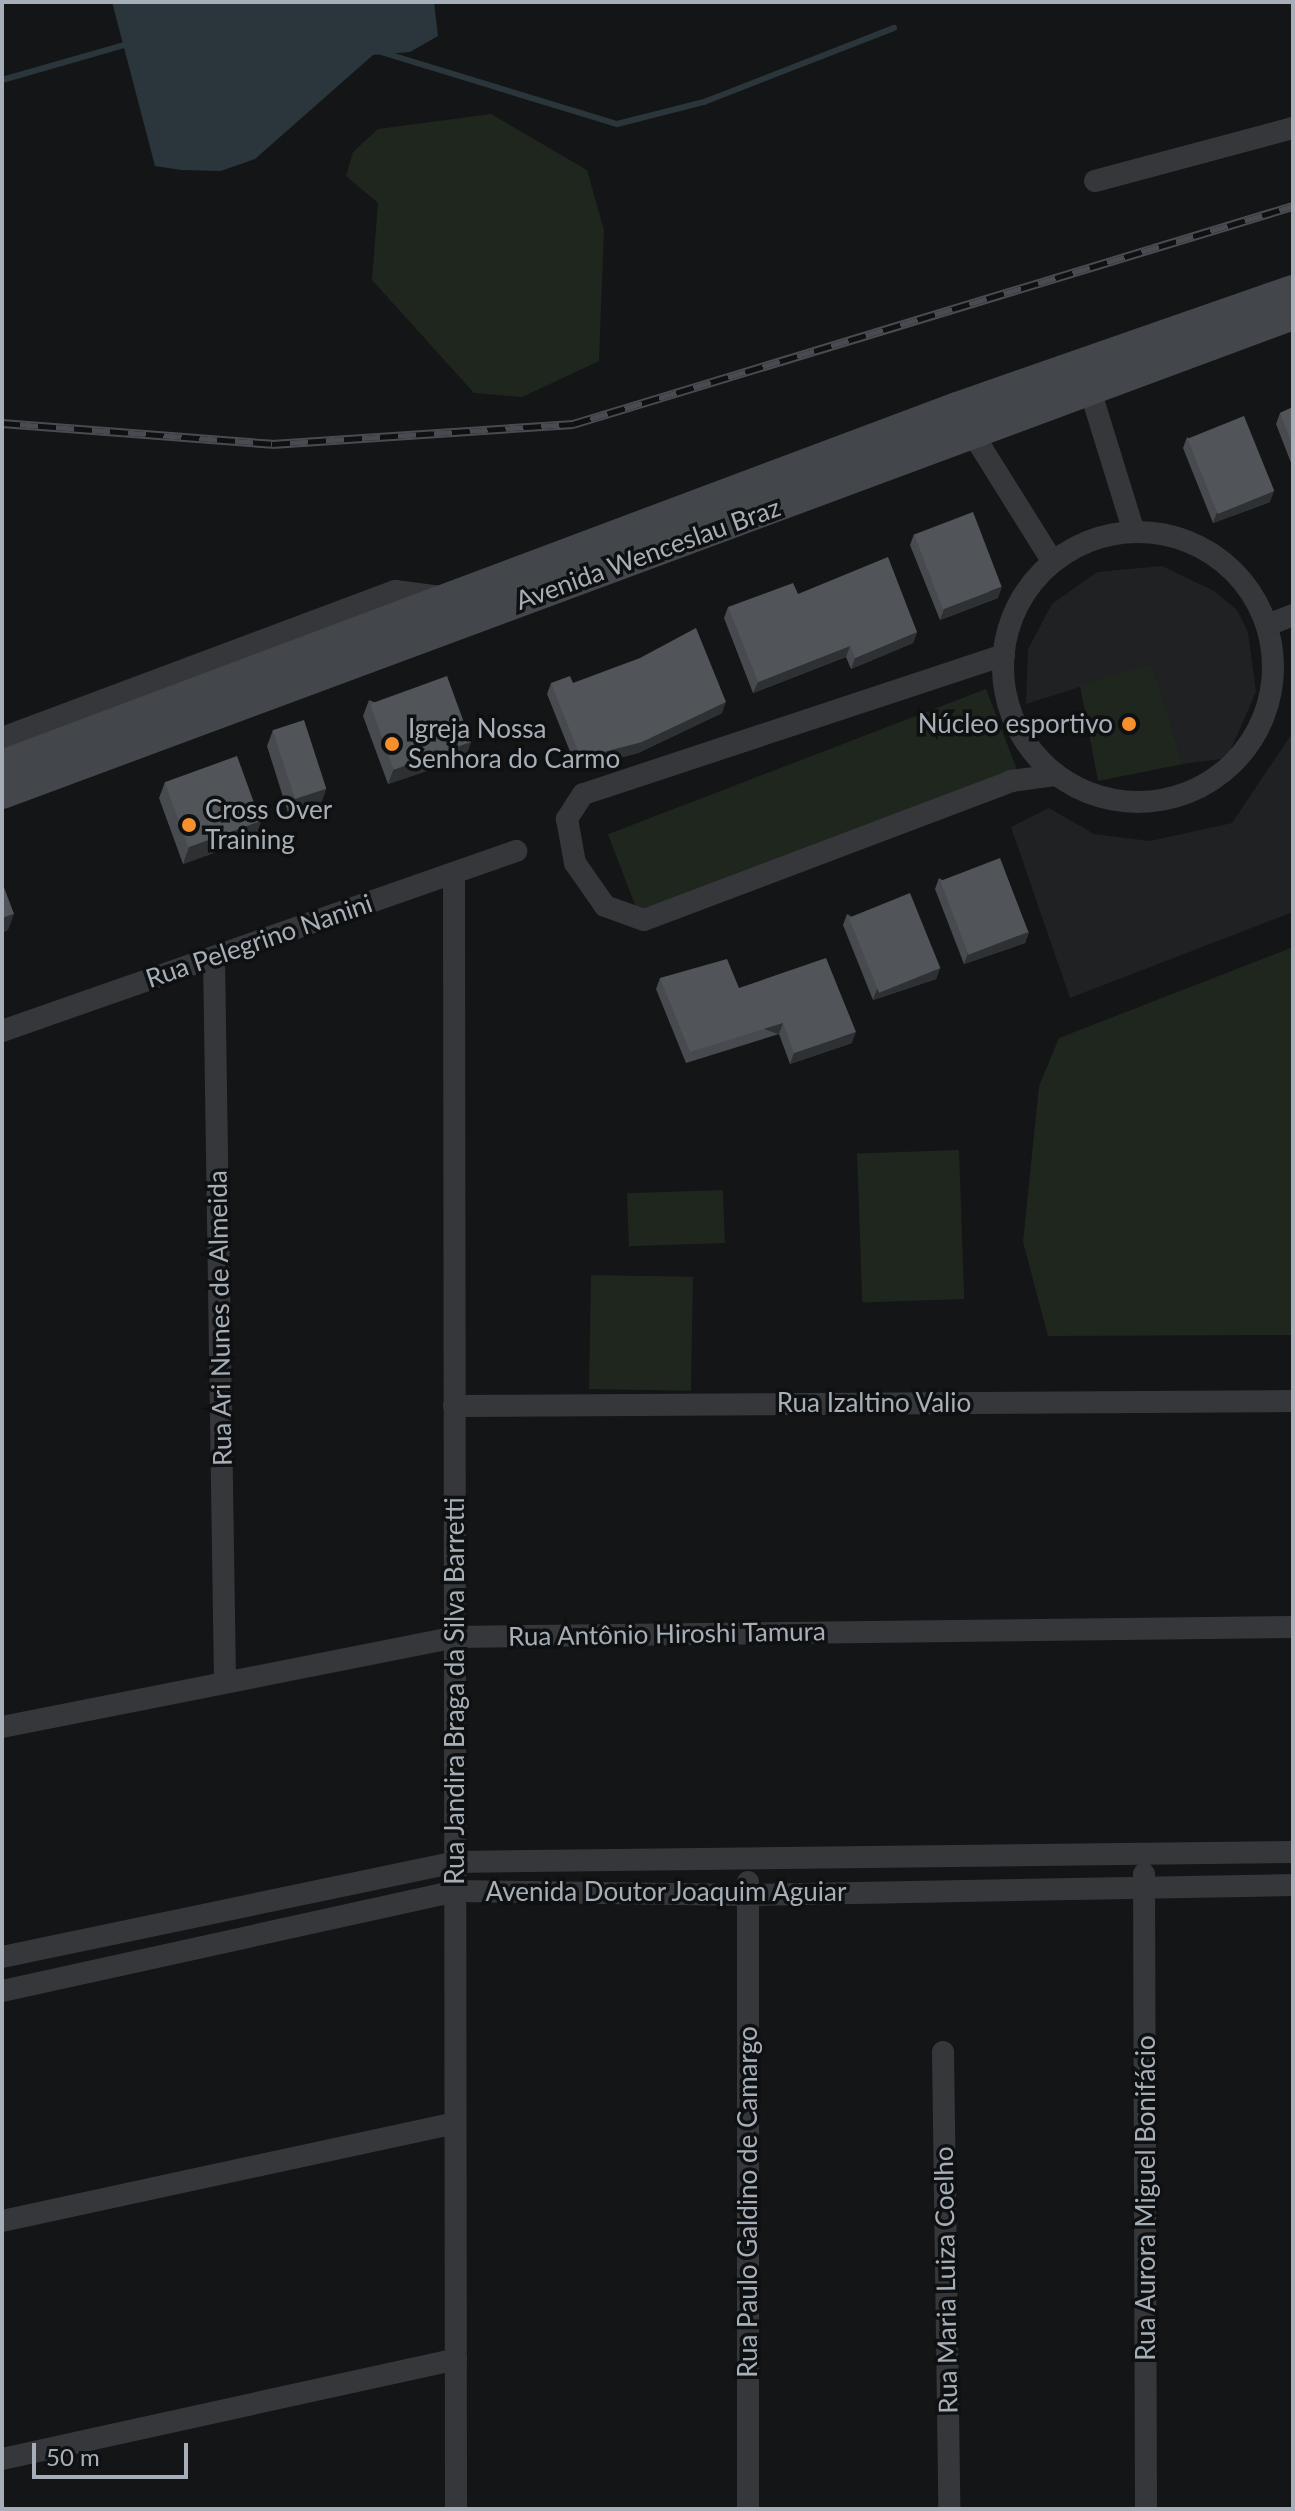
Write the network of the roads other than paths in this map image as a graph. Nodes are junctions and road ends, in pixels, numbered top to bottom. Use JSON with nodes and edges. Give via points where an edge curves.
{"nodes":[{"id":1,"x":1293,"y":128,"type":"edge"},
{"id":2,"x":1095,"y":181,"type":"dead end"},
{"id":3,"x":1293,"y":291,"type":"edge"},
{"id":4,"x":1293,"y":314,"type":"edge"},
{"id":5,"x":1087,"y":379,"type":"junction"},
{"id":6,"x":957,"y":408,"type":"junction"},
{"id":7,"x":974,"y":436,"type":"junction"},
{"id":8,"x":1134,"y":532,"type":"junction"},
{"id":9,"x":586,"y":562,"type":"junction"},
{"id":10,"x":1053,"y":562,"type":"junction"},
{"id":11,"x":451,"y":598,"type":"junction"},
{"id":12,"x":1293,"y":615,"type":"edge"},
{"id":13,"x":1268,"y":625,"type":"junction"},
{"id":14,"x":1004,"y":655,"type":"junction"},
{"id":15,"x":2,"y":738,"type":"edge"},
{"id":16,"x":2,"y":766,"type":"edge"},
{"id":17,"x":1055,"y":775,"type":"junction"},
{"id":18,"x":2,"y":793,"type":"edge"},
{"id":19,"x":516,"y":851,"type":"dead end"},
{"id":20,"x":454,"y":873,"type":"junction"},
{"id":21,"x":214,"y":957,"type":"junction"},
{"id":22,"x":2,"y":1031,"type":"edge"},
{"id":23,"x":1293,"y":1401,"type":"edge"},
{"id":24,"x":454,"y":1406,"type":"junction"},
{"id":25,"x":1293,"y":1627,"type":"edge"},
{"id":26,"x":455,"y":1637,"type":"junction"},
{"id":27,"x":225,"y":1680,"type":"junction"},
{"id":28,"x":2,"y":1727,"type":"edge"},
{"id":29,"x":1293,"y":1852,"type":"edge"},
{"id":30,"x":1143,"y":1859,"type":"junction"},
{"id":31,"x":455,"y":1862,"type":"junction"},
{"id":32,"x":748,"y":1864,"type":"junction"},
{"id":33,"x":1293,"y":1885,"type":"edge"},
{"id":34,"x":1145,"y":1886,"type":"junction"},
{"id":35,"x":455,"y":1891,"type":"junction"},
{"id":36,"x":749,"y":1895,"type":"junction"},
{"id":37,"x":2,"y":1957,"type":"edge"},
{"id":38,"x":2,"y":1991,"type":"edge"},
{"id":39,"x":943,"y":2052,"type":"dead end"},
{"id":40,"x":455,"y":2123,"type":"junction"},
{"id":41,"x":2,"y":2221,"type":"edge"},
{"id":42,"x":456,"y":2359,"type":"junction"},
{"id":43,"x":2,"y":2459,"type":"edge"},
{"id":44,"x":456,"y":2509,"type":"edge"},
{"id":45,"x":748,"y":2509,"type":"edge"},
{"id":46,"x":949,"y":2509,"type":"edge"},
{"id":47,"x":1146,"y":2509,"type":"edge"}],
"edges":[{"from":1,"to":2,"type":"street"},
{"from":3,"to":5,"type":"street","name":"Avenida Wenceslau Braz"},
{"from":4,"to":5,"type":"street","name":"Avenida Wenceslau Braz"},
{"from":5,"to":6,"type":"street","name":"Avenida Wenceslau Braz"},
{"from":5,"to":7,"type":"street","name":"Avenida Wenceslau Braz"},
{"from":5,"to":8,"type":"street"},
{"from":6,"to":7,"type":"street"},
{"from":6,"to":9,"type":"street","name":"Avenida Wenceslau Braz"},
{"from":7,"to":9,"type":"street","name":"Avenida Wenceslau Braz"},
{"from":7,"to":10,"type":"street"},
{"from":8,"to":10,"type":"street","via":[[1106,535]]},
{"from":8,"to":13,"type":"street","via":[[1180,538],[1218,557],[1249,587]]},
{"from":9,"to":11,"type":"street","name":"Avenida Wenceslau Braz"},
{"from":9,"to":18,"type":"street","name":"Avenida Wenceslau Braz"},
{"from":10,"to":14,"type":"street","via":[[1019,602]]},
{"from":11,"to":15,"type":"street","via":[[395,591]]},
{"from":11,"to":16,"type":"street","name":"Avenida Wenceslau Braz"},
{"from":12,"to":13,"type":"street"},
{"from":13,"to":17,"type":"street","via":[[1275,668],[1268,710],[1248,748],[1218,778],[1179,797],[1136,803],[1093,796]]},
{"from":14,"to":17,"type":"street","via":[[1010,714]]},
{"from":14,"to":17,"type":"street","via":[[583,794],[567,819],[575,863],[605,906],[644,920],[1011,781]]},
{"from":19,"to":20,"type":"street","name":"Rua Pelegrino Nanini"},
{"from":20,"to":21,"type":"street","name":"Rua Pelegrino Nanini"},
{"from":20,"to":24,"type":"street","name":"Rua Jandira Braga da Silva Barretti"},
{"from":21,"to":22,"type":"street","name":"Rua Pelegrino Nanini"},
{"from":21,"to":27,"type":"street","name":"Rua Ari Nunes de Almeida"},
{"from":23,"to":24,"type":"street","name":"Rua Izaltino Valio"},
{"from":24,"to":26,"type":"street","name":"Rua Jandira Braga da Silva Barretti"},
{"from":25,"to":26,"type":"street","name":"Rua Antônio Hiroshi Tamura"},
{"from":26,"to":27,"type":"street","name":"Rua Antônio Hiroshi Tamura"},
{"from":26,"to":31,"type":"street","name":"Rua Jandira Braga da Silva Barretti"},
{"from":27,"to":28,"type":"street","name":"Rua Antônio Hiroshi Tamura"},
{"from":29,"to":30,"type":"street","name":"Avenida Doutor Joaquim Aguiar"},
{"from":30,"to":32,"type":"street","name":"Avenida Doutor Joaquim Aguiar"},
{"from":30,"to":34,"type":"street","name":"Rua Aurora Miguel Bonifácio"},
{"from":31,"to":32,"type":"street","name":"Avenida Doutor Joaquim Aguiar"},
{"from":31,"to":35,"type":"street","name":"Rua Jandira Braga da Silva Barretti"},
{"from":31,"to":37,"type":"street","name":"Avenida Doutor Joaquim Aguiar"},
{"from":32,"to":36,"type":"street","name":"Rua Paulo Galdino de Camargo"},
{"from":33,"to":34,"type":"street","name":"Avenida Doutor Joaquim Aguiar"},
{"from":34,"to":36,"type":"street","name":"Avenida Doutor Joaquim Aguiar"},
{"from":34,"to":47,"type":"street","name":"Rua Aurora Miguel Bonifácio"},
{"from":35,"to":36,"type":"street","name":"Avenida Doutor Joaquim Aguiar"},
{"from":35,"to":38,"type":"street","name":"Avenida Doutor Joaquim Aguiar"},
{"from":35,"to":40,"type":"street","name":"Rua Jandira Braga da Silva Barretti"},
{"from":36,"to":45,"type":"street","name":"Rua Paulo Galdino de Camargo"},
{"from":39,"to":46,"type":"street","name":"Rua Maria Luiza Coelho"},
{"from":40,"to":41,"type":"street"},
{"from":40,"to":42,"type":"street","name":"Rua Jandira Braga da Silva Barretti"},
{"from":42,"to":43,"type":"street"},
{"from":42,"to":44,"type":"street","name":"Rua Jandira Braga da Silva Barretti"}]}
